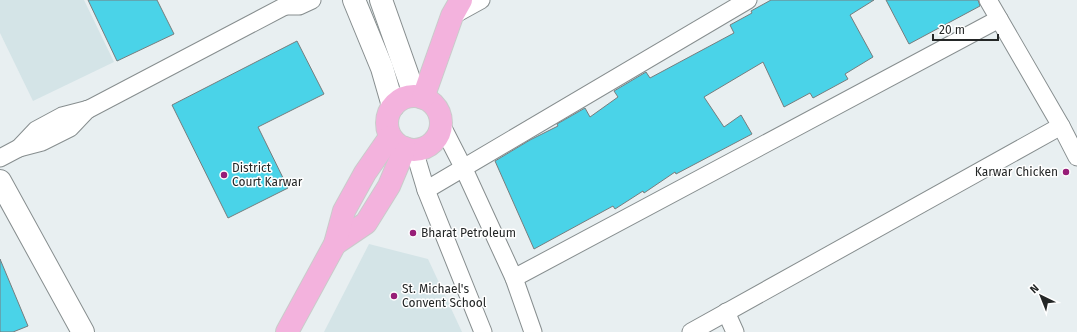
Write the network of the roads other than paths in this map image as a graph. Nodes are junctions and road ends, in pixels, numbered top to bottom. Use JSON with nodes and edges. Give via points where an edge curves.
{"nodes":[{"id":1,"x":312,"y":0,"type":"edge"},
{"id":2,"x":354,"y":0,"type":"edge"},
{"id":3,"x":381,"y":0,"type":"edge"},
{"id":4,"x":481,"y":0,"type":"edge"},
{"id":5,"x":748,"y":0,"type":"edge"},
{"id":6,"x":988,"y":0,"type":"edge"},
{"id":7,"x":288,"y":3,"type":"edge"},
{"id":8,"x":457,"y":8,"type":"edge"},
{"id":9,"x":999,"y":19,"type":"junction"},
{"id":10,"x":419,"y":97,"type":"junction"},
{"id":11,"x":393,"y":106,"type":"junction"},
{"id":12,"x":440,"y":122,"type":"junction"},
{"id":13,"x":1061,"y":126,"type":"junction"},
{"id":14,"x":403,"y":145,"type":"junction"},
{"id":15,"x":1077,"y":157,"type":"edge"},
{"id":16,"x":0,"y":158,"type":"edge"},
{"id":17,"x":463,"y":167,"type":"junction"},
{"id":18,"x":0,"y":181,"type":"edge"},
{"id":19,"x":426,"y":190,"type":"junction"},
{"id":20,"x":514,"y":278,"type":"junction"},
{"id":21,"x":726,"y":312,"type":"junction"},
{"id":22,"x":82,"y":332,"type":"edge"},
{"id":23,"x":287,"y":332,"type":"edge"},
{"id":24,"x":483,"y":332,"type":"edge"},
{"id":25,"x":533,"y":332,"type":"edge"},
{"id":26,"x":691,"y":332,"type":"edge"},
{"id":27,"x":735,"y":332,"type":"edge"}],
"edges":[{"from":1,"to":7,"type":"street","via":[[299,6]]},
{"from":2,"to":11,"type":"street","via":[[382,68]]},
{"from":3,"to":10,"type":"street"},
{"from":4,"to":8,"type":"street"},
{"from":5,"to":17,"type":"street"},
{"from":6,"to":9,"type":"street"},
{"from":7,"to":16,"type":"street","via":[[88,109],[62,116],[36,130],[19,148]]},
{"from":8,"to":10,"type":"main road","via":[[433,73]]},
{"from":9,"to":13,"type":"street"},
{"from":9,"to":20,"type":"street"},
{"from":10,"to":11,"type":"main road","via":[[406,97]]},
{"from":10,"to":12,"type":"main road","via":[[435,107]]},
{"from":11,"to":14,"type":"main road","via":[[389,113],[387,129]]},
{"from":12,"to":14,"type":"main road","via":[[438,134],[430,145],[422,148]]},
{"from":12,"to":17,"type":"street"},
{"from":13,"to":15,"type":"street"},
{"from":13,"to":21,"type":"street"},
{"from":14,"to":19,"type":"street"},
{"from":14,"to":23,"type":"main road","via":[[365,173],[344,211],[335,244]]},
{"from":17,"to":19,"type":"street"},
{"from":17,"to":20,"type":"street"},
{"from":18,"to":22,"type":"street"},
{"from":19,"to":24,"type":"street"},
{"from":20,"to":25,"type":"street"},
{"from":21,"to":26,"type":"street"},
{"from":21,"to":27,"type":"street"}]}
